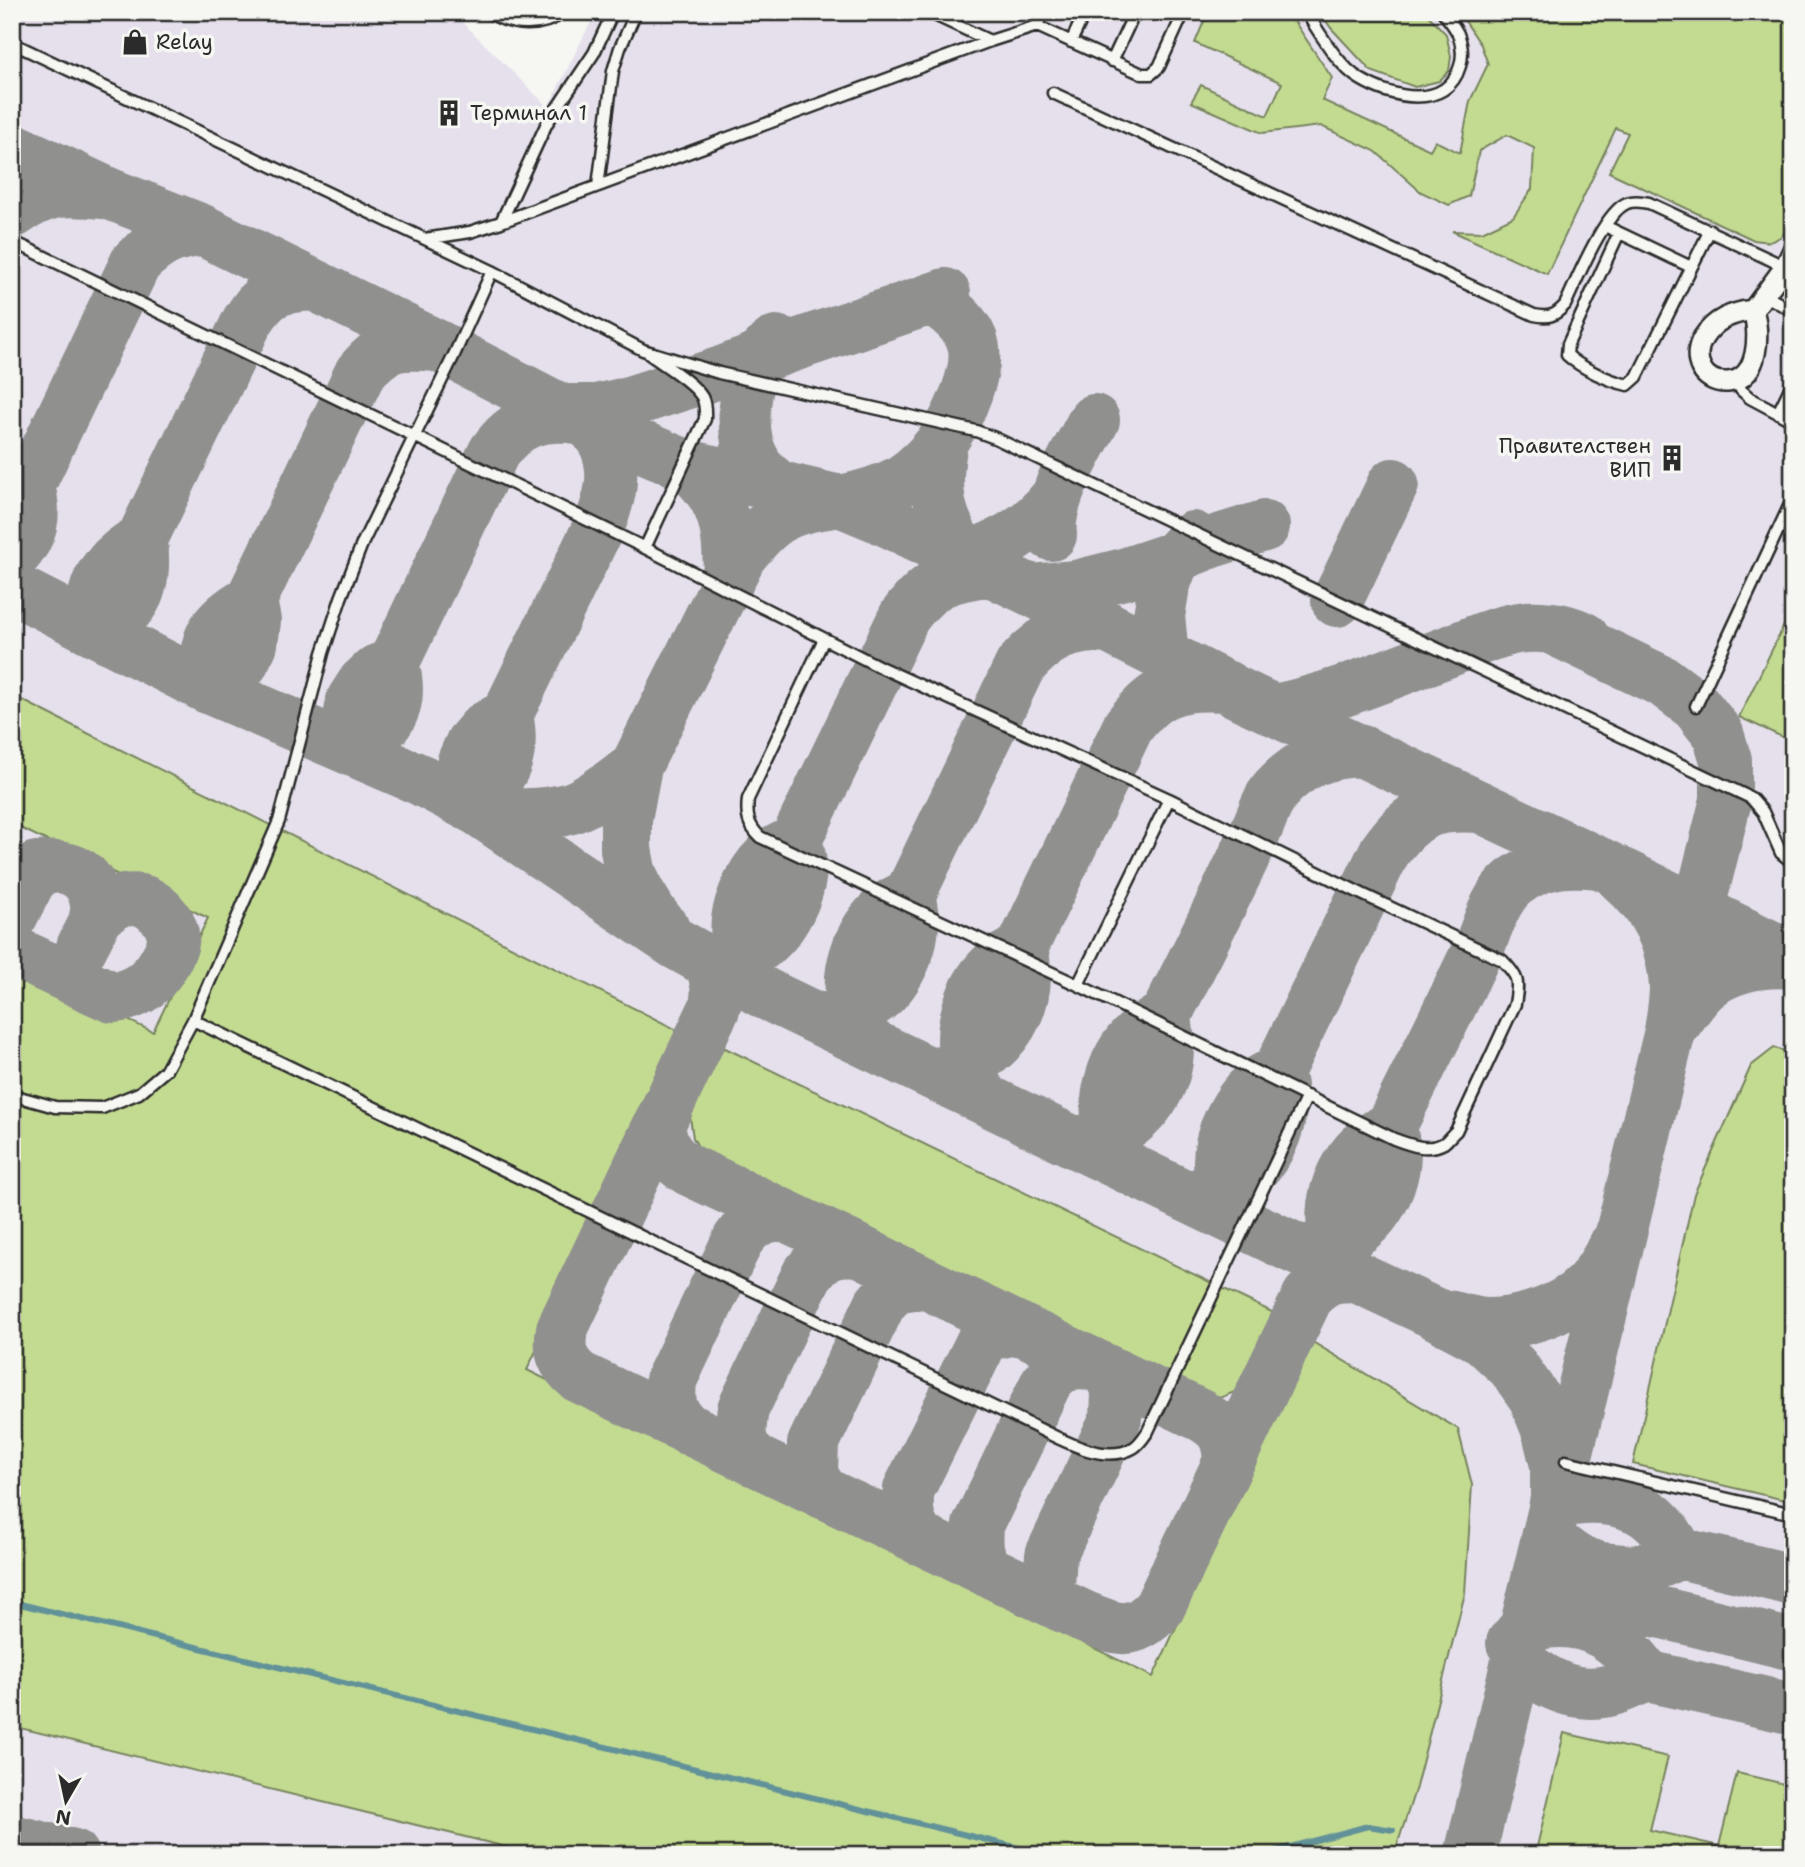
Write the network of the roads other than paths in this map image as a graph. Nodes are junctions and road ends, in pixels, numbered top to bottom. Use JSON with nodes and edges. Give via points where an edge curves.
{"nodes":[{"id":1,"x":488,"y":12,"type":"edge"},
{"id":2,"x":564,"y":12,"type":"edge"},
{"id":3,"x":612,"y":12,"type":"edge"},
{"id":4,"x":636,"y":12,"type":"edge"},
{"id":5,"x":928,"y":12,"type":"edge"},
{"id":6,"x":1043,"y":12,"type":"edge"},
{"id":7,"x":1085,"y":12,"type":"edge"},
{"id":8,"x":1135,"y":12,"type":"edge"},
{"id":9,"x":1184,"y":12,"type":"edge"},
{"id":10,"x":1306,"y":12,"type":"edge"},
{"id":11,"x":1443,"y":12,"type":"edge"},
{"id":12,"x":1037,"y":26,"type":"junction"},
{"id":13,"x":989,"y":41,"type":"junction"},
{"id":14,"x":1071,"y":42,"type":"junction"},
{"id":15,"x":12,"y":43,"type":"edge"},
{"id":16,"x":1112,"y":61,"type":"junction"},
{"id":17,"x":1052,"y":93,"type":"dead end"},
{"id":18,"x":598,"y":186,"type":"junction"},
{"id":19,"x":501,"y":222,"type":"junction"},
{"id":20,"x":1605,"y":226,"type":"junction"},
{"id":21,"x":1710,"y":230,"type":"junction"},
{"id":22,"x":1619,"y":233,"type":"junction"},
{"id":23,"x":425,"y":239,"type":"junction"},
{"id":24,"x":12,"y":241,"type":"edge"},
{"id":25,"x":1790,"y":262,"type":"edge"},
{"id":26,"x":1691,"y":267,"type":"junction"},
{"id":27,"x":492,"y":271,"type":"junction"},
{"id":28,"x":1758,"y":302,"type":"junction"},
{"id":29,"x":1793,"y":311,"type":"edge"},
{"id":30,"x":643,"y":350,"type":"junction"},
{"id":31,"x":1737,"y":380,"type":"junction"},
{"id":32,"x":1793,"y":382,"type":"edge"},
{"id":33,"x":1778,"y":413,"type":"junction"},
{"id":34,"x":1793,"y":421,"type":"edge"},
{"id":35,"x":414,"y":437,"type":"junction"},
{"id":36,"x":1793,"y":498,"type":"edge"},
{"id":37,"x":645,"y":548,"type":"junction"},
{"id":38,"x":824,"y":639,"type":"junction"},
{"id":39,"x":1696,"y":706,"type":"dead end"},
{"id":40,"x":1169,"y":799,"type":"junction"},
{"id":41,"x":1793,"y":863,"type":"edge"},
{"id":42,"x":1077,"y":985,"type":"junction"},
{"id":43,"x":193,"y":1020,"type":"junction"},
{"id":44,"x":12,"y":1095,"type":"edge"},
{"id":45,"x":1307,"y":1096,"type":"junction"},
{"id":46,"x":1566,"y":1461,"type":"dead end"},
{"id":47,"x":1793,"y":1514,"type":"edge"}],
"edges":[{"from":1,"to":2,"type":"lane","via":[[522,24],[540,24]]},
{"from":3,"to":19,"type":"lane","via":[[594,53],[547,123]]},
{"from":4,"to":18,"type":"lane","via":[[613,71]]},
{"from":5,"to":13,"type":"lane"},
{"from":6,"to":12,"type":"lane"},
{"from":7,"to":14,"type":"lane"},
{"from":8,"to":16,"type":"lane"},
{"from":9,"to":16,"type":"lane","via":[[1151,74]]},
{"from":10,"to":11,"type":"lane","via":[[1333,53],[1358,79],[1390,93],[1420,97],[1444,91],[1457,78],[1463,56],[1458,33]]},
{"from":12,"to":13,"type":"lane"},
{"from":12,"to":14,"type":"lane"},
{"from":13,"to":18,"type":"lane"},
{"from":14,"to":16,"type":"lane"},
{"from":15,"to":23,"type":"lane"},
{"from":17,"to":20,"type":"lane","via":[[1534,315],[1557,314],[1565,305]]},
{"from":18,"to":19,"type":"lane"},
{"from":19,"to":23,"type":"lane"},
{"from":20,"to":21,"type":"lane","via":[[1617,210],[1638,201]]},
{"from":20,"to":22,"type":"lane"},
{"from":21,"to":25,"type":"lane"},
{"from":21,"to":26,"type":"lane"},
{"from":22,"to":26,"type":"lane"},
{"from":22,"to":26,"type":"lane","via":[[1567,355],[1618,383],[1628,385],[1637,377]]},
{"from":23,"to":27,"type":"lane"},
{"from":24,"to":35,"type":"lane"},
{"from":25,"to":28,"type":"street"},
{"from":27,"to":30,"type":"lane"},
{"from":27,"to":35,"type":"lane"},
{"from":28,"to":29,"type":"lane"},
{"from":28,"to":31,"type":"street","via":[[1752,363]]},
{"from":28,"to":31,"type":"street","via":[[1713,325],[1698,348],[1699,366],[1705,374],[1716,380]]},
{"from":30,"to":37,"type":"lane","via":[[688,383],[706,407],[705,419]]},
{"from":30,"to":41,"type":"lane","via":[[719,373],[995,438],[1751,798],[1763,812],[1781,853]]},
{"from":31,"to":33,"type":"lane","via":[[1750,398]]},
{"from":32,"to":33,"type":"lane"},
{"from":33,"to":34,"type":"lane"},
{"from":35,"to":37,"type":"lane"},
{"from":35,"to":43,"type":"lane","via":[[341,598],[279,821]]},
{"from":36,"to":39,"type":"lane"},
{"from":37,"to":38,"type":"lane"},
{"from":38,"to":40,"type":"lane"},
{"from":38,"to":42,"type":"lane","via":[[753,784],[746,813],[750,827],[760,837]]},
{"from":40,"to":42,"type":"lane"},
{"from":40,"to":45,"type":"lane","via":[[1502,960],[1515,973],[1516,1004],[1456,1131],[1444,1143],[1415,1147]]},
{"from":42,"to":45,"type":"lane"},
{"from":43,"to":44,"type":"lane","via":[[166,1070],[139,1093],[102,1108],[55,1107]]},
{"from":43,"to":45,"type":"lane","via":[[1027,1423],[1081,1448],[1117,1454],[1135,1447],[1148,1431]]},
{"from":46,"to":47,"type":"lane"}]}
